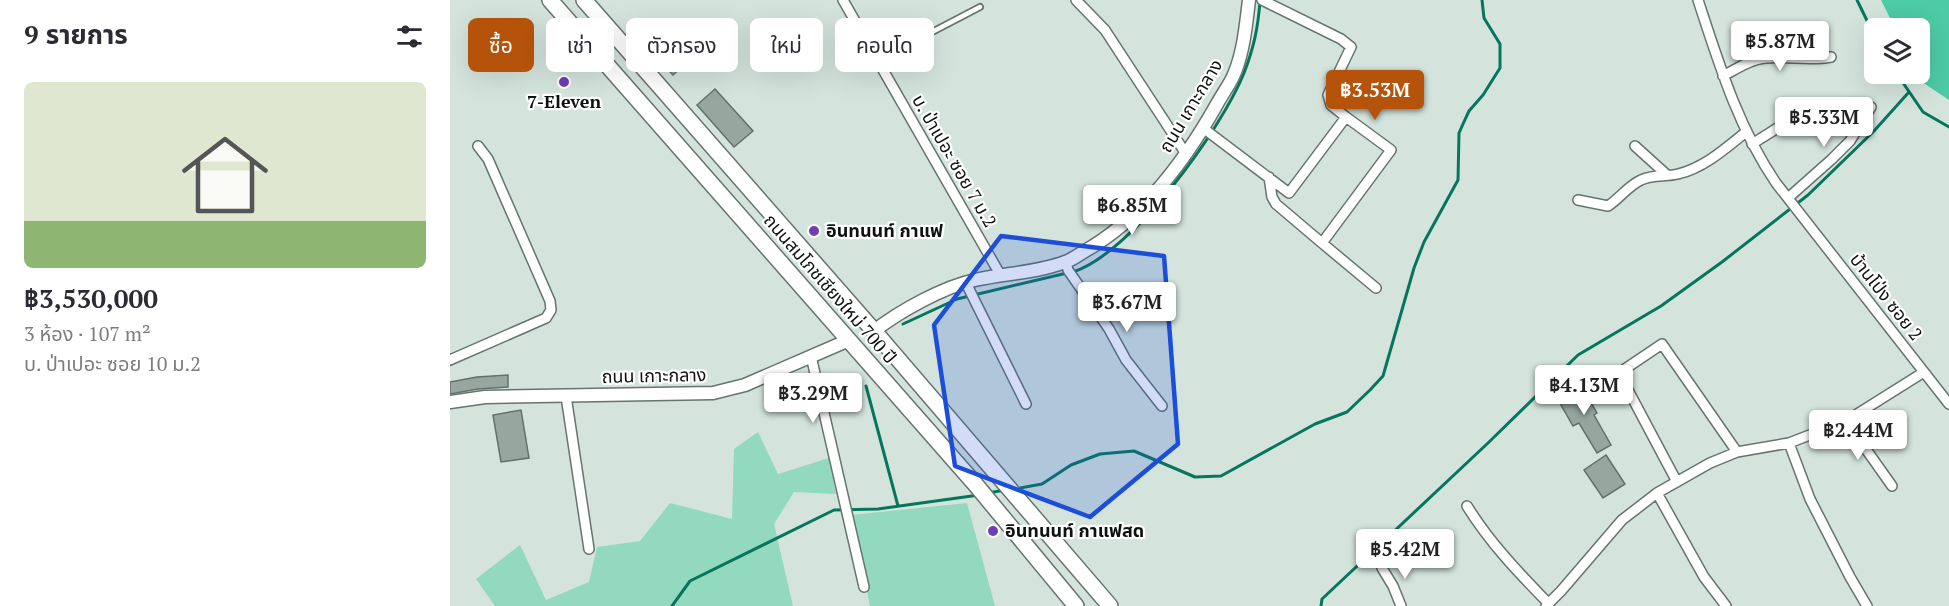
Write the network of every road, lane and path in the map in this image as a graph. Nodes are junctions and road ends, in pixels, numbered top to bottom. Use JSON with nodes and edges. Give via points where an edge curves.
{"nodes":[{"id":1,"x":550,"y":0,"type":"edge"},
{"id":2,"x":584,"y":0,"type":"edge"},
{"id":3,"x":843,"y":0,"type":"edge"},
{"id":4,"x":1076,"y":0,"type":"edge"},
{"id":5,"x":1249,"y":0,"type":"edge"},
{"id":6,"x":1263,"y":0,"type":"edge"},
{"id":7,"x":1698,"y":0,"type":"edge"},
{"id":8,"x":980,"y":7,"type":"dead end"},
{"id":9,"x":854,"y":18,"type":"edge"},
{"id":10,"x":934,"y":32,"type":"edge"},
{"id":11,"x":1832,"y":57,"type":"dead end"},
{"id":12,"x":885,"y":72,"type":"edge"},
{"id":13,"x":1723,"y":75,"type":"junction"},
{"id":14,"x":1871,"y":107,"type":"dead end"},
{"id":15,"x":1346,"y":117,"type":"junction"},
{"id":16,"x":1796,"y":117,"type":"dead end"},
{"id":17,"x":1208,"y":132,"type":"junction"},
{"id":18,"x":1746,"y":132,"type":"junction"},
{"id":19,"x":1752,"y":144,"type":"junction"},
{"id":20,"x":478,"y":146,"type":"dead end"},
{"id":21,"x":1635,"y":146,"type":"dead end"},
{"id":22,"x":1186,"y":154,"type":"junction"},
{"id":23,"x":1667,"y":175,"type":"junction"},
{"id":24,"x":1269,"y":177,"type":"junction"},
{"id":25,"x":1578,"y":200,"type":"dead end"},
{"id":26,"x":1792,"y":203,"type":"junction"},
{"id":27,"x":1322,"y":243,"type":"junction"},
{"id":28,"x":1069,"y":269,"type":"junction"},
{"id":29,"x":1001,"y":276,"type":"junction"},
{"id":30,"x":966,"y":284,"type":"junction"},
{"id":31,"x":1376,"y":288,"type":"dead end"},
{"id":32,"x":874,"y":331,"type":"junction"},
{"id":33,"x":849,"y":340,"type":"junction"},
{"id":34,"x":811,"y":356,"type":"junction"},
{"id":35,"x":450,"y":360,"type":"edge"},
{"id":36,"x":1924,"y":372,"type":"junction"},
{"id":37,"x":566,"y":396,"type":"junction"},
{"id":38,"x":450,"y":402,"type":"edge"},
{"id":39,"x":1026,"y":404,"type":"dead end"},
{"id":40,"x":1949,"y":404,"type":"edge"},
{"id":41,"x":1162,"y":406,"type":"dead end"},
{"id":42,"x":1846,"y":421,"type":"junction"},
{"id":43,"x":1789,"y":443,"type":"junction"},
{"id":44,"x":1737,"y":452,"type":"junction"},
{"id":45,"x":1677,"y":482,"type":"junction"},
{"id":46,"x":1892,"y":486,"type":"dead end"},
{"id":47,"x":1657,"y":493,"type":"junction"},
{"id":48,"x":1467,"y":506,"type":"dead end"},
{"id":49,"x":589,"y":549,"type":"dead end"},
{"id":50,"x":1382,"y":568,"type":"dead end"},
{"id":51,"x":864,"y":587,"type":"dead end"},
{"id":52,"x":1547,"y":605,"type":"edge"},
{"id":53,"x":1077,"y":606,"type":"edge"},
{"id":54,"x":1110,"y":606,"type":"edge"},
{"id":55,"x":1401,"y":606,"type":"edge"},
{"id":56,"x":1726,"y":606,"type":"edge"},
{"id":57,"x":1866,"y":606,"type":"edge"}],
"edges":[{"from":1,"to":33,"type":"main road","name":"ถนนสมโภชเชียงใหม่ 700 ปี"},
{"from":2,"to":32,"type":"main road","name":"ถนนสมโภชเชียงใหม่ 700 ปี"},
{"from":3,"to":9,"type":"street","name":"บ. ป่าเปอะ ซอย 7 ม.2"},
{"from":4,"to":22,"type":"street","via":[[1110,38]]},
{"from":5,"to":17,"type":"street","name":"ถนน เกาะกลาง","via":[[1244,43],[1235,73]]},
{"from":6,"to":15,"type":"street","via":[[1351,47],[1328,94],[1332,105]]},
{"from":7,"to":13,"type":"street","name":"บ้านโป่ง ซอย 2"},
{"from":8,"to":10,"type":"lane"},
{"from":11,"to":13,"type":"street","via":[[1766,58]]},
{"from":12,"to":29,"type":"street","name":"บ. ป่าเปอะ ซอย 7 ม.2"},
{"from":13,"to":18,"type":"street","name":"บ้านโป่ง ซอย 2"},
{"from":14,"to":26,"type":"street","via":[[1850,141]]},
{"from":15,"to":24,"type":"street","via":[[1289,193]]},
{"from":15,"to":27,"type":"street","via":[[1391,150]]},
{"from":16,"to":19,"type":"street"},
{"from":17,"to":22,"type":"street","name":"ถนน เกาะกลาง"},
{"from":17,"to":24,"type":"street"},
{"from":18,"to":19,"type":"street","name":"บ้านโป่ง ซอย 2"},
{"from":18,"to":23,"type":"street","via":[[1691,170]]},
{"from":19,"to":26,"type":"street","name":"บ้านโป่ง ซอย 2"},
{"from":20,"to":35,"type":"street","via":[[488,159],[551,310],[546,318]]},
{"from":21,"to":23,"type":"street"},
{"from":22,"to":28,"type":"street","name":"ถนน เกาะกลาง","via":[[1156,194]]},
{"from":23,"to":25,"type":"street","via":[[1638,181],[1608,206]]},
{"from":24,"to":27,"type":"street","via":[[1276,204]]},
{"from":26,"to":36,"type":"street","name":"บ้านโป่ง ซอย 2"},
{"from":27,"to":31,"type":"street"},
{"from":28,"to":29,"type":"street","name":"ถนน เกาะกลาง"},
{"from":28,"to":41,"type":"street","via":[[1126,360]]},
{"from":29,"to":30,"type":"street","name":"ถนน เกาะกลาง"},
{"from":30,"to":32,"type":"street","name":"ถนน เกาะกลาง","via":[[893,316]]},
{"from":30,"to":39,"type":"street"},
{"from":32,"to":54,"type":"main road","name":"ถนนสมโภชเชียงใหม่ 700 ปี"},
{"from":33,"to":34,"type":"street","name":"ถนน เกาะกลาง"},
{"from":33,"to":53,"type":"main road","name":"ถนนสมโภชเชียงใหม่ 700 ปี"},
{"from":34,"to":37,"type":"street","name":"ถนน เกาะกลาง","via":[[744,386],[713,393]]},
{"from":34,"to":51,"type":"street"},
{"from":36,"to":40,"type":"street","name":"บ้านโป่ง ซอย 2"},
{"from":36,"to":42,"type":"street"},
{"from":37,"to":38,"type":"street","name":"ถนน เกาะกลาง","via":[[485,397]]},
{"from":37,"to":49,"type":"street"},
{"from":42,"to":43,"type":"street"},
{"from":42,"to":46,"type":"street"},
{"from":43,"to":44,"type":"street"},
{"from":43,"to":57,"type":"street","via":[[1810,499]]},
{"from":44,"to":45,"type":"street"},
{"from":44,"to":45,"type":"street","via":[[1662,344],[1619,374]]},
{"from":45,"to":47,"type":"street"},
{"from":47,"to":52,"type":"street","via":[[1622,520]]},
{"from":47,"to":56,"type":"street","via":[[1704,576]]},
{"from":48,"to":52,"type":"street","via":[[1500,553]]},
{"from":50,"to":55,"type":"street"}]}
